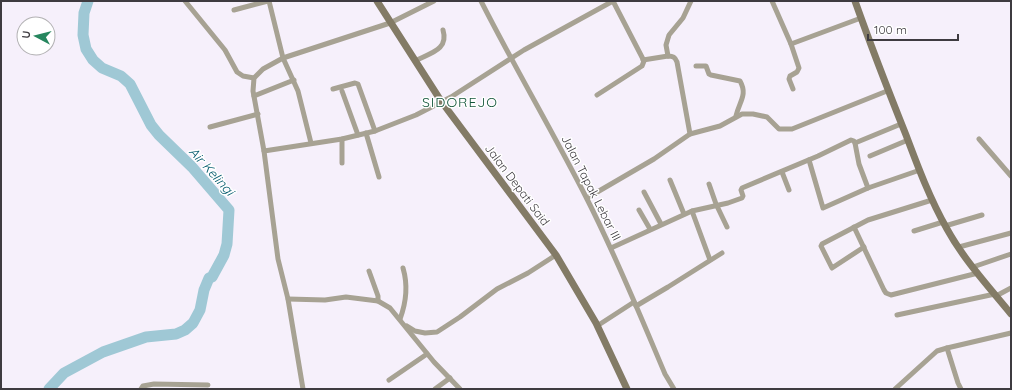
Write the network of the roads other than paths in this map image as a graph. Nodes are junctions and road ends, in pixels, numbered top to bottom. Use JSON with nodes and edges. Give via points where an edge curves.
{"nodes":[{"id":1,"x":185,"y":1,"type":"edge"},
{"id":2,"x":268,"y":1,"type":"edge"},
{"id":3,"x":377,"y":1,"type":"edge"},
{"id":4,"x":434,"y":1,"type":"edge"},
{"id":5,"x":481,"y":1,"type":"edge"},
{"id":6,"x":613,"y":1,"type":"edge"},
{"id":7,"x":691,"y":1,"type":"edge"},
{"id":8,"x":772,"y":1,"type":"edge"},
{"id":9,"x":855,"y":1,"type":"edge"},
{"id":10,"x":234,"y":10,"type":"dead end"},
{"id":11,"x":861,"y":18,"type":"junction"},
{"id":12,"x":390,"y":22,"type":"junction"},
{"id":13,"x":443,"y":30,"type":"dead end"},
{"id":14,"x":791,"y":44,"type":"junction"},
{"id":15,"x":668,"y":56,"type":"junction"},
{"id":16,"x":283,"y":58,"type":"junction"},
{"id":17,"x":511,"y":59,"type":"junction"},
{"id":18,"x":644,"y":60,"type":"junction"},
{"id":19,"x":415,"y":61,"type":"junction"},
{"id":20,"x":696,"y":66,"type":"dead end"},
{"id":21,"x":254,"y":78,"type":"junction"},
{"id":22,"x":294,"y":80,"type":"junction"},
{"id":23,"x":333,"y":89,"type":"dead end"},
{"id":24,"x":793,"y":89,"type":"dead end"},
{"id":25,"x":342,"y":91,"type":"dead end"},
{"id":26,"x":887,"y":91,"type":"junction"},
{"id":27,"x":254,"y":96,"type":"junction"},
{"id":28,"x":597,"y":96,"type":"dead end"},
{"id":29,"x":442,"y":101,"type":"junction"},
{"id":30,"x":258,"y":114,"type":"junction"},
{"id":31,"x":736,"y":116,"type":"junction"},
{"id":32,"x":901,"y":124,"type":"junction"},
{"id":33,"x":210,"y":127,"type":"dead end"},
{"id":34,"x":375,"y":131,"type":"junction"},
{"id":35,"x":366,"y":133,"type":"junction"},
{"id":36,"x":690,"y":134,"type":"junction"},
{"id":37,"x":358,"y":135,"type":"junction"},
{"id":38,"x":342,"y":139,"type":"junction"},
{"id":39,"x":908,"y":140,"type":"junction"},
{"id":40,"x":979,"y":140,"type":"dead end"},
{"id":41,"x":311,"y":143,"type":"junction"},
{"id":42,"x":855,"y":143,"type":"junction"},
{"id":43,"x":264,"y":151,"type":"junction"},
{"id":44,"x":870,"y":156,"type":"dead end"},
{"id":45,"x":809,"y":160,"type":"junction"},
{"id":46,"x":342,"y":163,"type":"dead end"},
{"id":47,"x":920,"y":170,"type":"junction"},
{"id":48,"x":782,"y":172,"type":"junction"},
{"id":49,"x":1011,"y":176,"type":"edge"},
{"id":50,"x":379,"y":177,"type":"dead end"},
{"id":51,"x":670,"y":180,"type":"dead end"},
{"id":52,"x":709,"y":184,"type":"dead end"},
{"id":53,"x":868,"y":188,"type":"junction"},
{"id":54,"x":789,"y":190,"type":"dead end"},
{"id":55,"x":644,"y":192,"type":"dead end"},
{"id":56,"x":587,"y":198,"type":"junction"},
{"id":57,"x":932,"y":200,"type":"junction"},
{"id":58,"x":716,"y":204,"type":"junction"},
{"id":59,"x":639,"y":210,"type":"dead end"},
{"id":60,"x":692,"y":211,"type":"junction"},
{"id":61,"x":684,"y":214,"type":"junction"},
{"id":62,"x":982,"y":215,"type":"dead end"},
{"id":63,"x":661,"y":224,"type":"junction"},
{"id":64,"x":944,"y":224,"type":"junction"},
{"id":65,"x":727,"y":227,"type":"dead end"},
{"id":66,"x":854,"y":227,"type":"junction"},
{"id":67,"x":650,"y":229,"type":"junction"},
{"id":68,"x":914,"y":231,"type":"dead end"},
{"id":69,"x":1011,"y":233,"type":"edge"},
{"id":70,"x":864,"y":247,"type":"junction"},
{"id":71,"x":959,"y":247,"type":"junction"},
{"id":72,"x":611,"y":248,"type":"junction"},
{"id":73,"x":722,"y":253,"type":"dead end"},
{"id":74,"x":1011,"y":254,"type":"edge"},
{"id":75,"x":556,"y":255,"type":"junction"},
{"id":76,"x":710,"y":260,"type":"junction"},
{"id":77,"x":403,"y":268,"type":"dead end"},
{"id":78,"x":975,"y":270,"type":"junction"},
{"id":79,"x":369,"y":271,"type":"dead end"},
{"id":80,"x":1011,"y":288,"type":"edge"},
{"id":81,"x":996,"y":295,"type":"junction"},
{"id":82,"x":288,"y":299,"type":"junction"},
{"id":83,"x":378,"y":301,"type":"junction"},
{"id":84,"x":635,"y":304,"type":"junction"},
{"id":85,"x":1011,"y":313,"type":"edge"},
{"id":86,"x":897,"y":315,"type":"dead end"},
{"id":87,"x":402,"y":321,"type":"junction"},
{"id":88,"x":597,"y":326,"type":"junction"},
{"id":89,"x":1011,"y":333,"type":"edge"},
{"id":90,"x":947,"y":348,"type":"junction"},
{"id":91,"x":428,"y":354,"type":"junction"},
{"id":92,"x":450,"y":378,"type":"junction"},
{"id":93,"x":389,"y":380,"type":"dead end"},
{"id":94,"x":208,"y":385,"type":"dead end"},
{"id":95,"x":201,"y":387,"type":"edge"},
{"id":96,"x":141,"y":389,"type":"edge"},
{"id":97,"x":303,"y":389,"type":"edge"},
{"id":98,"x":435,"y":389,"type":"edge"},
{"id":99,"x":460,"y":389,"type":"edge"},
{"id":100,"x":627,"y":389,"type":"edge"},
{"id":101,"x":674,"y":389,"type":"edge"},
{"id":102,"x":895,"y":389,"type":"edge"},
{"id":103,"x":961,"y":389,"type":"edge"}],
"edges":[{"from":1,"to":21,"type":"street","via":[[225,50],[237,72]]},
{"from":2,"to":10,"type":"street"},
{"from":2,"to":16,"type":"street"},
{"from":3,"to":12,"type":"main road","name":"Jalan Depati Said"},
{"from":4,"to":12,"type":"street"},
{"from":5,"to":17,"type":"street","name":"Jalan Tapak Lebar III"},
{"from":6,"to":17,"type":"street"},
{"from":6,"to":18,"type":"street"},
{"from":7,"to":15,"type":"street","via":[[683,18],[669,35],[666,46]]},
{"from":8,"to":14,"type":"street"},
{"from":9,"to":11,"type":"main road"},
{"from":11,"to":14,"type":"street"},
{"from":11,"to":26,"type":"main road"},
{"from":12,"to":16,"type":"street"},
{"from":12,"to":19,"type":"main road","name":"Jalan Depati Said"},
{"from":13,"to":19,"type":"street","via":[[445,42],[440,49]]},
{"from":14,"to":24,"type":"street","via":[[799,68],[789,79]]},
{"from":15,"to":18,"type":"street"},
{"from":15,"to":36,"type":"street","via":[[675,58],[677,62]]},
{"from":16,"to":21,"type":"street","via":[[263,69]]},
{"from":16,"to":22,"type":"street"},
{"from":17,"to":29,"type":"street"},
{"from":17,"to":56,"type":"street","name":"Jalan Tapak Lebar III"},
{"from":18,"to":28,"type":"street","via":[[642,66]]},
{"from":19,"to":29,"type":"main road","name":"Jalan Depati Said"},
{"from":20,"to":31,"type":"street","via":[[706,66],[711,76],[740,81],[744,94]]},
{"from":21,"to":27,"type":"street"},
{"from":22,"to":27,"type":"street"},
{"from":22,"to":41,"type":"street"},
{"from":23,"to":34,"type":"street","via":[[358,84]]},
{"from":25,"to":37,"type":"street"},
{"from":26,"to":31,"type":"street","via":[[792,129],[779,129],[769,119],[759,115],[749,113]]},
{"from":26,"to":32,"type":"main road"},
{"from":27,"to":30,"type":"street"},
{"from":29,"to":34,"type":"street","via":[[416,115]]},
{"from":29,"to":75,"type":"main road","name":"Jalan Depati Said"},
{"from":30,"to":33,"type":"street"},
{"from":30,"to":43,"type":"street"},
{"from":31,"to":36,"type":"street","via":[[720,126]]},
{"from":32,"to":39,"type":"main road"},
{"from":32,"to":42,"type":"street"},
{"from":34,"to":35,"type":"street"},
{"from":35,"to":37,"type":"street"},
{"from":35,"to":50,"type":"street"},
{"from":36,"to":56,"type":"street","via":[[654,159]]},
{"from":37,"to":38,"type":"street"},
{"from":38,"to":41,"type":"street"},
{"from":38,"to":46,"type":"street"},
{"from":39,"to":44,"type":"street"},
{"from":39,"to":47,"type":"main road"},
{"from":40,"to":49,"type":"street"},
{"from":41,"to":43,"type":"street"},
{"from":42,"to":45,"type":"street","via":[[853,140],[849,141]]},
{"from":42,"to":53,"type":"street"},
{"from":43,"to":82,"type":"street","via":[[278,259]]},
{"from":45,"to":48,"type":"street"},
{"from":45,"to":53,"type":"street","via":[[823,208]]},
{"from":47,"to":53,"type":"street"},
{"from":47,"to":57,"type":"main road"},
{"from":48,"to":54,"type":"street"},
{"from":48,"to":58,"type":"street","via":[[742,188],[742,198]]},
{"from":51,"to":61,"type":"street"},
{"from":52,"to":58,"type":"street"},
{"from":55,"to":63,"type":"street"},
{"from":56,"to":72,"type":"street","name":"Jalan Tapak Lebar III"},
{"from":57,"to":64,"type":"main road"},
{"from":57,"to":66,"type":"street","via":[[868,220]]},
{"from":58,"to":60,"type":"street"},
{"from":58,"to":65,"type":"street"},
{"from":59,"to":67,"type":"street"},
{"from":60,"to":61,"type":"street"},
{"from":60,"to":76,"type":"street"},
{"from":61,"to":63,"type":"street"},
{"from":62,"to":64,"type":"street"},
{"from":63,"to":67,"type":"street"},
{"from":64,"to":68,"type":"street"},
{"from":64,"to":71,"type":"main road"},
{"from":66,"to":70,"type":"street"},
{"from":66,"to":70,"type":"street","via":[[822,244],[821,249],[832,268]]},
{"from":67,"to":72,"type":"street"},
{"from":69,"to":71,"type":"street"},
{"from":70,"to":78,"type":"street","via":[[884,290],[890,295]]},
{"from":71,"to":78,"type":"main road"},
{"from":72,"to":84,"type":"street","name":"Jalan Tapak Lebar III"},
{"from":73,"to":76,"type":"street"},
{"from":74,"to":78,"type":"street"},
{"from":75,"to":87,"type":"street","via":[[497,289],[437,332],[415,331]]},
{"from":75,"to":88,"type":"main road","name":"Jalan Depati Said"},
{"from":76,"to":84,"type":"street","via":[[668,288]]},
{"from":77,"to":87,"type":"street","via":[[406,291]]},
{"from":78,"to":81,"type":"main road"},
{"from":79,"to":83,"type":"street"},
{"from":80,"to":81,"type":"street"},
{"from":81,"to":85,"type":"main road"},
{"from":81,"to":86,"type":"street"},
{"from":82,"to":83,"type":"street","via":[[325,300],[346,297]]},
{"from":82,"to":97,"type":"street"},
{"from":83,"to":87,"type":"street","via":[[390,308]]},
{"from":84,"to":88,"type":"street"},
{"from":84,"to":101,"type":"street","name":"Jalan Tapak Lebar III"},
{"from":87,"to":91,"type":"street"},
{"from":88,"to":100,"type":"main road","name":"Jalan Depati Said"},
{"from":89,"to":90,"type":"street"},
{"from":90,"to":102,"type":"street","via":[[937,351]]},
{"from":90,"to":103,"type":"street"},
{"from":91,"to":92,"type":"street"},
{"from":91,"to":93,"type":"street"},
{"from":92,"to":98,"type":"street"},
{"from":92,"to":99,"type":"street"},
{"from":94,"to":95,"type":"street"},
{"from":95,"to":96,"type":"street","via":[[154,384],[143,386]]}]}
